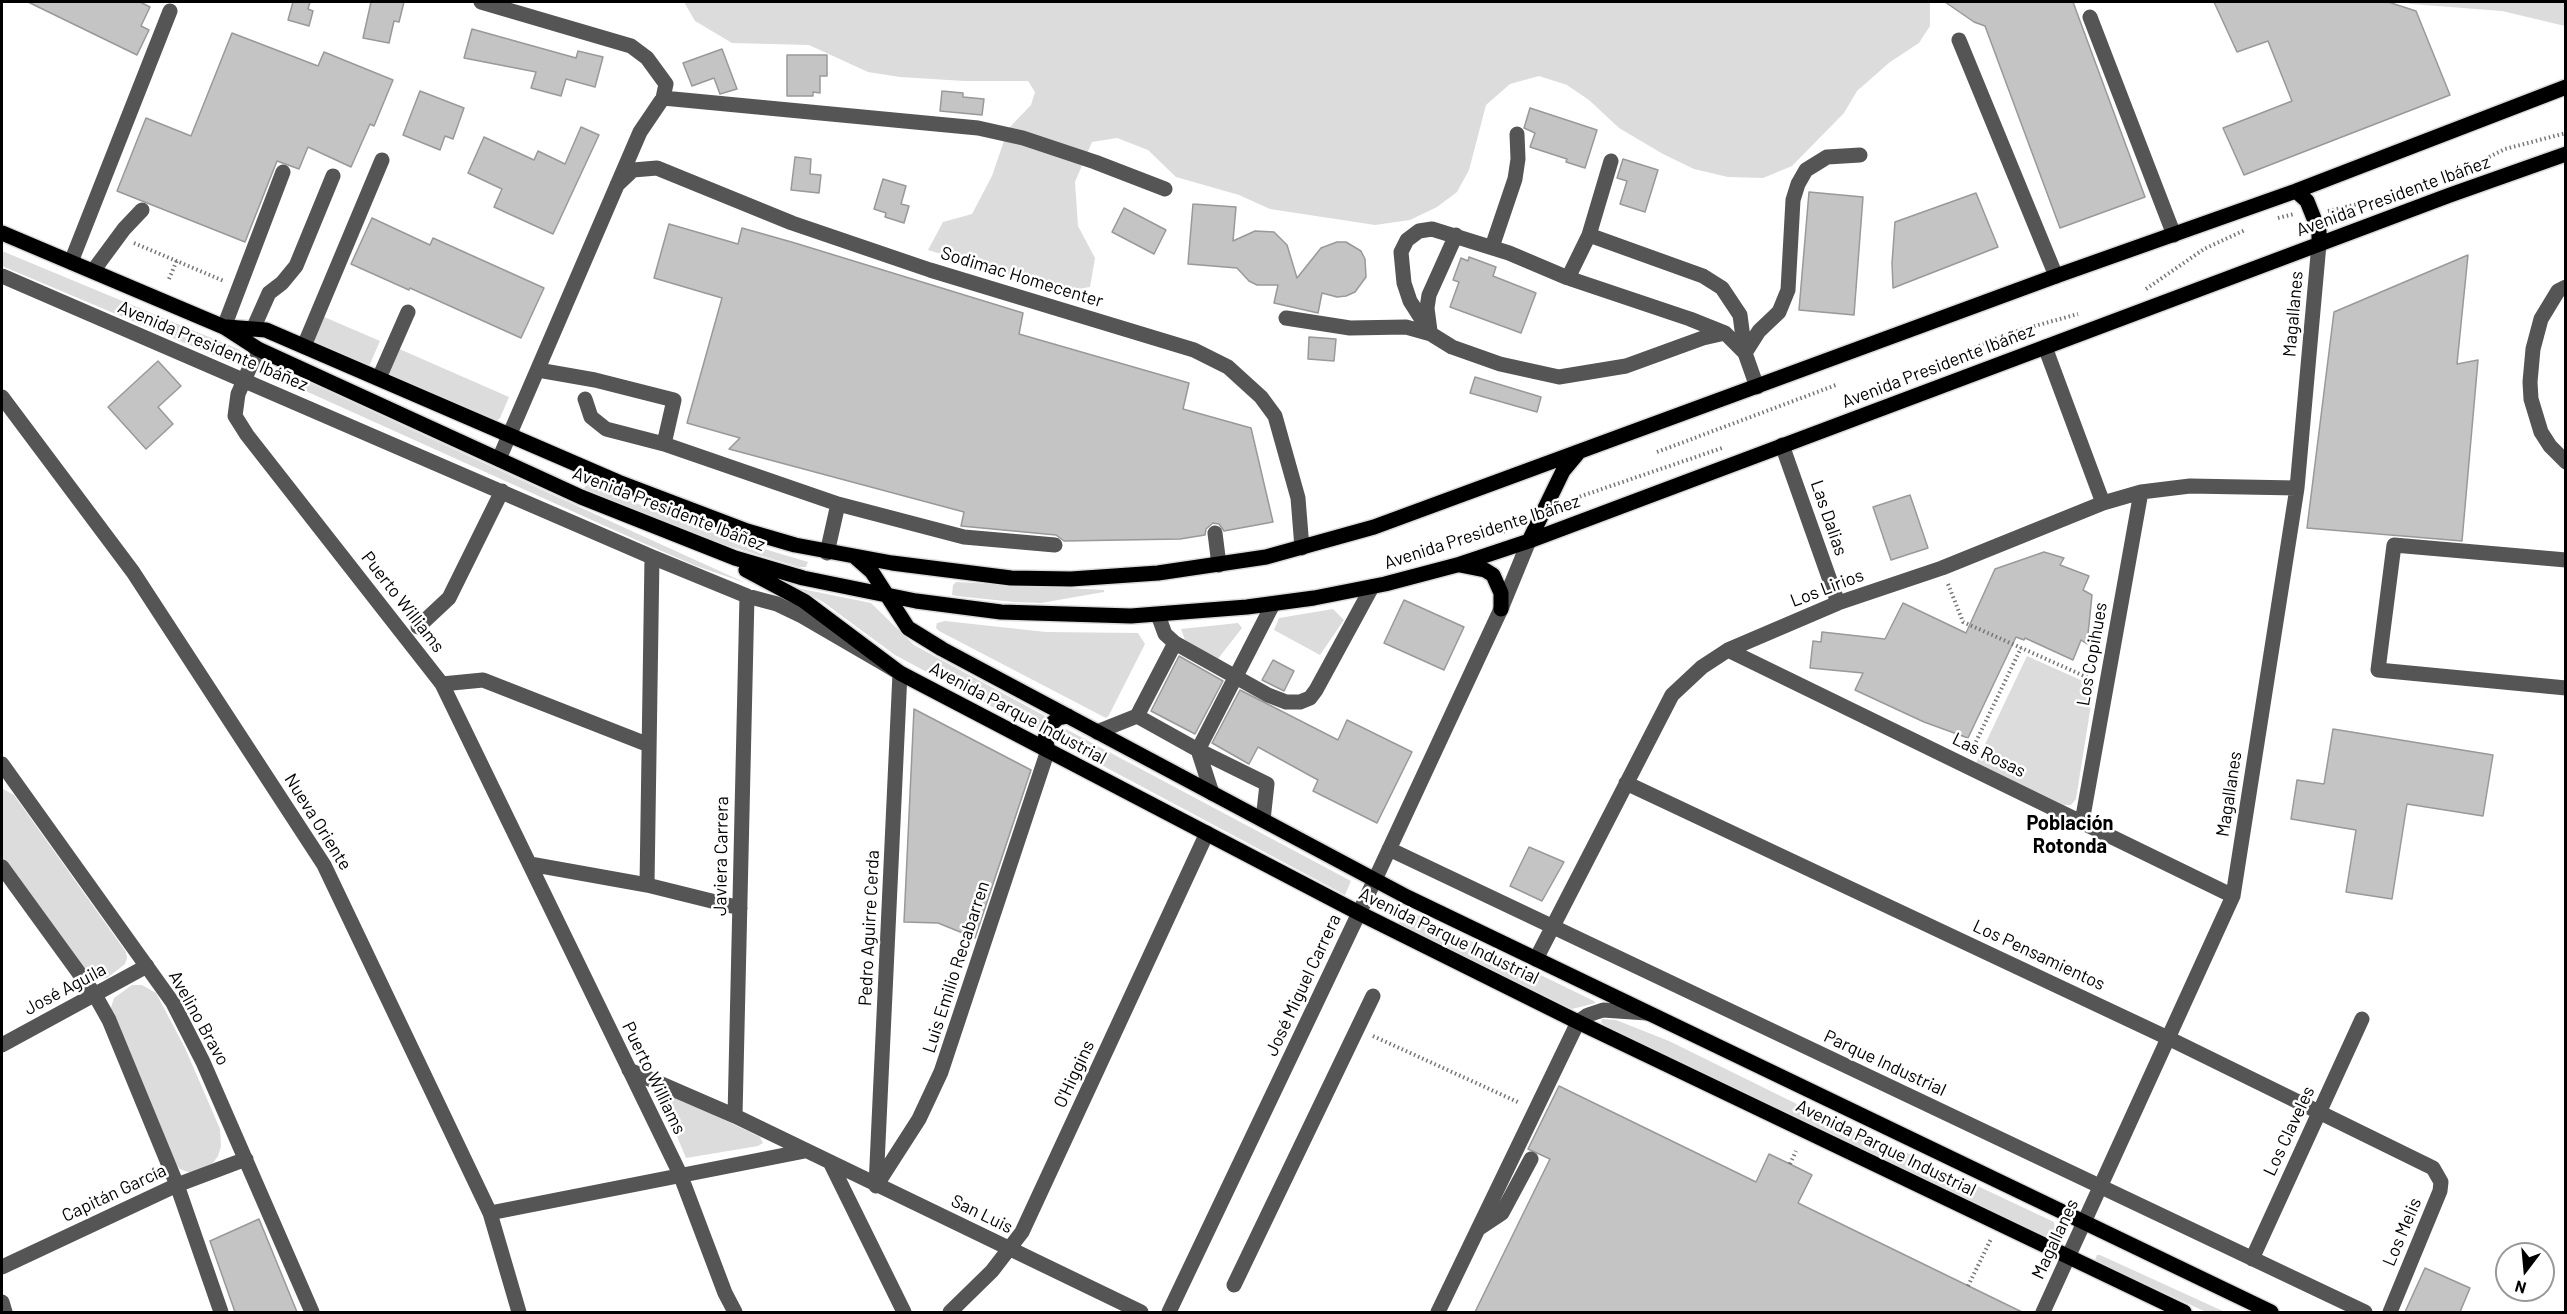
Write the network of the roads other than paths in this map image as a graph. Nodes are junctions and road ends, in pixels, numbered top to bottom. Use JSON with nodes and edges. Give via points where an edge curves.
{"nodes":[{"id":1,"x":482,"y":2,"type":"edge"},
{"id":2,"x":170,"y":11,"type":"dead end"},
{"id":3,"x":2090,"y":17,"type":"dead end"},
{"id":4,"x":1959,"y":40,"type":"dead end"},
{"id":5,"x":2565,"y":87,"type":"edge"},
{"id":6,"x":663,"y":98,"type":"junction"},
{"id":7,"x":1517,"y":134,"type":"dead end"},
{"id":8,"x":2565,"y":154,"type":"edge"},
{"id":9,"x":1860,"y":155,"type":"dead end"},
{"id":10,"x":382,"y":160,"type":"dead end"},
{"id":11,"x":1611,"y":161,"type":"dead end"},
{"id":12,"x":283,"y":172,"type":"dead end"},
{"id":13,"x":333,"y":176,"type":"dead end"},
{"id":14,"x":617,"y":185,"type":"junction"},
{"id":15,"x":1166,"y":189,"type":"dead end"},
{"id":16,"x":2296,"y":191,"type":"junction"},
{"id":17,"x":142,"y":210,"type":"dead end"},
{"id":18,"x":2,"y":233,"type":"edge"},
{"id":19,"x":1456,"y":235,"type":"junction"},
{"id":20,"x":1589,"y":235,"type":"junction"},
{"id":21,"x":2174,"y":235,"type":"junction"},
{"id":22,"x":2319,"y":244,"type":"junction"},
{"id":23,"x":1492,"y":247,"type":"junction"},
{"id":24,"x":71,"y":262,"type":"junction"},
{"id":25,"x":93,"y":271,"type":"junction"},
{"id":26,"x":2,"y":276,"type":"edge"},
{"id":27,"x":2056,"y":276,"type":"junction"},
{"id":28,"x":1568,"y":278,"type":"junction"},
{"id":29,"x":2565,"y":287,"type":"edge"},
{"id":30,"x":408,"y":312,"type":"dead end"},
{"id":31,"x":1286,"y":318,"type":"dead end"},
{"id":32,"x":224,"y":327,"type":"junction"},
{"id":33,"x":253,"y":329,"type":"junction"},
{"id":34,"x":1725,"y":333,"type":"junction"},
{"id":35,"x":1431,"y":334,"type":"junction"},
{"id":36,"x":304,"y":346,"type":"junction"},
{"id":37,"x":2045,"y":347,"type":"junction"},
{"id":38,"x":258,"y":349,"type":"junction"},
{"id":39,"x":1745,"y":353,"type":"junction"},
{"id":40,"x":538,"y":370,"type":"junction"},
{"id":41,"x":379,"y":378,"type":"junction"},
{"id":42,"x":244,"y":381,"type":"junction"},
{"id":43,"x":1757,"y":387,"type":"junction"},
{"id":44,"x":2,"y":398,"type":"edge"},
{"id":45,"x":585,"y":399,"type":"dead end"},
{"id":46,"x":510,"y":435,"type":"junction"},
{"id":47,"x":664,"y":444,"type":"junction"},
{"id":48,"x":1782,"y":446,"type":"junction"},
{"id":49,"x":1580,"y":451,"type":"junction"},
{"id":50,"x":499,"y":459,"type":"junction"},
{"id":51,"x":2565,"y":462,"type":"edge"},
{"id":52,"x":2297,"y":488,"type":"junction"},
{"id":53,"x":502,"y":491,"type":"junction"},
{"id":54,"x":2141,"y":492,"type":"junction"},
{"id":55,"x":2103,"y":503,"type":"junction"},
{"id":56,"x":838,"y":504,"type":"junction"},
{"id":57,"x":1215,"y":533,"type":"dead end"},
{"id":58,"x":1529,"y":541,"type":"junction"},
{"id":59,"x":1055,"y":545,"type":"dead end"},
{"id":60,"x":1302,"y":548,"type":"junction"},
{"id":61,"x":721,"y":553,"type":"junction"},
{"id":62,"x":827,"y":553,"type":"junction"},
{"id":63,"x":652,"y":557,"type":"junction"},
{"id":64,"x":855,"y":557,"type":"junction"},
{"id":65,"x":2565,"y":560,"type":"edge"},
{"id":66,"x":1219,"y":565,"type":"junction"},
{"id":67,"x":1456,"y":565,"type":"junction"},
{"id":68,"x":1372,"y":587,"type":"junction"},
{"id":69,"x":747,"y":596,"type":"junction"},
{"id":70,"x":888,"y":596,"type":"junction"},
{"id":71,"x":1838,"y":603,"type":"junction"},
{"id":72,"x":1273,"y":604,"type":"junction"},
{"id":73,"x":1501,"y":609,"type":"junction"},
{"id":74,"x":1158,"y":615,"type":"junction"},
{"id":75,"x":418,"y":627,"type":"dead end"},
{"id":76,"x":1175,"y":643,"type":"junction"},
{"id":77,"x":1728,"y":650,"type":"junction"},
{"id":78,"x":900,"y":673,"type":"junction"},
{"id":79,"x":1234,"y":677,"type":"junction"},
{"id":80,"x":442,"y":684,"type":"junction"},
{"id":81,"x":2565,"y":688,"type":"edge"},
{"id":82,"x":1068,"y":716,"type":"junction"},
{"id":83,"x":1137,"y":716,"type":"junction"},
{"id":84,"x":1097,"y":732,"type":"junction"},
{"id":85,"x":649,"y":745,"type":"junction"},
{"id":86,"x":1048,"y":750,"type":"junction"},
{"id":87,"x":1198,"y":750,"type":"junction"},
{"id":88,"x":3,"y":768,"type":"edge"},
{"id":89,"x":1626,"y":783,"type":"junction"},
{"id":90,"x":1212,"y":793,"type":"junction"},
{"id":91,"x":1263,"y":820,"type":"junction"},
{"id":92,"x":2082,"y":822,"type":"junction"},
{"id":93,"x":1207,"y":833,"type":"junction"},
{"id":94,"x":1389,"y":849,"type":"junction"},
{"id":95,"x":530,"y":864,"type":"junction"},
{"id":96,"x":2,"y":867,"type":"edge"},
{"id":97,"x":1375,"y":880,"type":"junction"},
{"id":98,"x":647,"y":885,"type":"junction"},
{"id":99,"x":2233,"y":896,"type":"junction"},
{"id":100,"x":740,"y":908,"type":"junction"},
{"id":101,"x":1359,"y":913,"type":"junction"},
{"id":102,"x":1552,"y":926,"type":"junction"},
{"id":103,"x":1536,"y":959,"type":"junction"},
{"id":104,"x":147,"y":966,"type":"junction"},
{"id":105,"x":95,"y":995,"type":"junction"},
{"id":106,"x":1373,"y":996,"type":"dead end"},
{"id":107,"x":1647,"y":1013,"type":"junction"},
{"id":108,"x":2362,"y":1019,"type":"dead end"},
{"id":109,"x":1578,"y":1022,"type":"junction"},
{"id":110,"x":2169,"y":1038,"type":"junction"},
{"id":111,"x":2,"y":1045,"type":"edge"},
{"id":112,"x":629,"y":1070,"type":"junction"},
{"id":113,"x":2320,"y":1112,"type":"junction"},
{"id":114,"x":735,"y":1116,"type":"junction"},
{"id":115,"x":805,"y":1151,"type":"junction"},
{"id":116,"x":246,"y":1159,"type":"junction"},
{"id":117,"x":1531,"y":1160,"type":"dead end"},
{"id":118,"x":831,"y":1164,"type":"junction"},
{"id":119,"x":2433,"y":1167,"type":"joint"},
{"id":120,"x":680,"y":1174,"type":"junction"},
{"id":121,"x":177,"y":1185,"type":"junction"},
{"id":122,"x":876,"y":1185,"type":"junction"},
{"id":123,"x":2101,"y":1187,"type":"junction"},
{"id":124,"x":490,"y":1213,"type":"junction"},
{"id":125,"x":2084,"y":1224,"type":"junction"},
{"id":126,"x":1478,"y":1229,"type":"junction"},
{"id":127,"x":1010,"y":1250,"type":"junction"},
{"id":128,"x":2068,"y":1258,"type":"junction"},
{"id":129,"x":2252,"y":1259,"type":"junction"},
{"id":130,"x":2,"y":1267,"type":"edge"},
{"id":131,"x":1234,"y":1285,"type":"dead end"},
{"id":132,"x":2,"y":1302,"type":"edge"},
{"id":133,"x":5,"y":1312,"type":"edge"},
{"id":134,"x":221,"y":1312,"type":"edge"},
{"id":135,"x":312,"y":1312,"type":"edge"},
{"id":136,"x":519,"y":1312,"type":"edge"},
{"id":137,"x":735,"y":1312,"type":"edge"},
{"id":138,"x":904,"y":1312,"type":"edge"},
{"id":139,"x":950,"y":1312,"type":"edge"},
{"id":140,"x":1141,"y":1312,"type":"edge"},
{"id":141,"x":1169,"y":1312,"type":"edge"},
{"id":142,"x":1438,"y":1312,"type":"edge"},
{"id":143,"x":2043,"y":1312,"type":"edge"},
{"id":144,"x":2184,"y":1312,"type":"edge"},
{"id":145,"x":2271,"y":1312,"type":"edge"},
{"id":146,"x":2365,"y":1312,"type":"edge"},
{"id":147,"x":2390,"y":1312,"type":"edge"}],
"edges":[{"from":1,"to":6,"type":"street","via":[[631,46],[647,58],[666,84]]},
{"from":2,"to":24,"type":"street"},
{"from":3,"to":21,"type":"street"},
{"from":4,"to":27,"type":"street"},
{"from":5,"to":16,"type":"main road","name":"Avenida Presidente Ibáñez"},
{"from":6,"to":14,"type":"street","via":[[640,132]]},
{"from":6,"to":15,"type":"street","via":[[978,128],[1054,148]]},
{"from":7,"to":23,"type":"street","via":[[1515,179]]},
{"from":8,"to":22,"type":"main road","name":"Avenida Presidente Ibáñez"},
{"from":9,"to":39,"type":"street","via":[[1827,156],[1806,170],[1793,200],[1788,290],[1779,312],[1759,331]]},
{"from":10,"to":36,"type":"street"},
{"from":11,"to":20,"type":"street"},
{"from":12,"to":32,"type":"street"},
{"from":13,"to":33,"type":"street","via":[[296,266],[269,293]]},
{"from":14,"to":40,"type":"street"},
{"from":14,"to":60,"type":"street","name":"Sodimac Homecenter","via":[[633,170],[657,168],[792,223],[930,270],[1194,350],[1228,367],[1261,397],[1275,416],[1298,498]]},
{"from":16,"to":21,"type":"main road","name":"Avenida Presidente Ibáñez"},
{"from":16,"to":22,"type":"main road","via":[[2312,212]]},
{"from":17,"to":25,"type":"street"},
{"from":18,"to":24,"type":"main road","name":"Avenida Presidente Ibáñez"},
{"from":19,"to":23,"type":"street"},
{"from":19,"to":35,"type":"street","via":[[1429,295]]},
{"from":19,"to":35,"type":"street","via":[[1432,229],[1419,231],[1407,240],[1401,252],[1410,301]]},
{"from":20,"to":28,"type":"street"},
{"from":20,"to":39,"type":"street","via":[[1703,276],[1722,288],[1740,315]]},
{"from":21,"to":27,"type":"main road","name":"Avenida Presidente Ibáñez"},
{"from":22,"to":37,"type":"main road","name":"Avenida Presidente Ibáñez"},
{"from":22,"to":52,"type":"street","name":"Magallanes"},
{"from":23,"to":28,"type":"street"},
{"from":24,"to":25,"type":"main road","name":"Avenida Presidente Ibáñez"},
{"from":25,"to":32,"type":"main road","name":"Avenida Presidente Ibáñez"},
{"from":26,"to":42,"type":"street","name":"Avenida Presidente Ibáñez"},
{"from":27,"to":43,"type":"main road","name":"Avenida Presidente Ibáñez"},
{"from":28,"to":34,"type":"street"},
{"from":29,"to":51,"type":"street","via":[[2558,291],[2541,320],[2530,382],[2541,432]]},
{"from":30,"to":41,"type":"street"},
{"from":31,"to":35,"type":"street","via":[[1350,328],[1406,327]]},
{"from":32,"to":33,"type":"main road","name":"Avenida Presidente Ibáñez"},
{"from":32,"to":38,"type":"main road","name":"Avenida Presidente Ibáñez"},
{"from":33,"to":36,"type":"main road","name":"Avenida Presidente Ibáñez","via":[[266,330]]},
{"from":34,"to":35,"type":"street","via":[[1626,366],[1559,377],[1474,355]]},
{"from":34,"to":39,"type":"street"},
{"from":36,"to":41,"type":"main road","name":"Avenida Presidente Ibáñez"},
{"from":37,"to":48,"type":"main road","name":"Avenida Presidente Ibáñez"},
{"from":37,"to":55,"type":"street"},
{"from":38,"to":42,"type":"street","name":"Puerto Williams"},
{"from":38,"to":50,"type":"main road","name":"Avenida Presidente Ibáñez"},
{"from":39,"to":43,"type":"street"},
{"from":40,"to":46,"type":"street"},
{"from":40,"to":47,"type":"street","via":[[674,400]]},
{"from":41,"to":46,"type":"main road","name":"Avenida Presidente Ibáñez"},
{"from":42,"to":53,"type":"street","name":"Avenida Presidente Ibáñez"},
{"from":42,"to":80,"type":"street","name":"Puerto Williams","via":[[235,416],[247,435]]},
{"from":43,"to":49,"type":"main road","name":"Avenida Presidente Ibáñez"},
{"from":44,"to":124,"type":"street","name":"Nueva Oriente","via":[[133,572],[324,865]]},
{"from":45,"to":47,"type":"street","via":[[591,417],[606,429]]},
{"from":46,"to":50,"type":"street"},
{"from":46,"to":62,"type":"main road","name":"Avenida Presidente Ibáñez","via":[[722,522]]},
{"from":47,"to":56,"type":"street"},
{"from":48,"to":58,"type":"main road","name":"Avenida Presidente Ibáñez"},
{"from":48,"to":71,"type":"street","name":"Las Dalias"},
{"from":49,"to":58,"type":"main road","via":[[1563,471]]},
{"from":49,"to":60,"type":"main road","name":"Avenida Presidente Ibáñez","via":[[1374,527]]},
{"from":50,"to":61,"type":"main road","name":"Avenida Presidente Ibáñez","via":[[581,497]]},
{"from":52,"to":54,"type":"street","name":"Los Lirios","via":[[2190,486]]},
{"from":52,"to":99,"type":"street","name":"Magallanes"},
{"from":53,"to":63,"type":"street","name":"Avenida Presidente Ibáñez"},
{"from":53,"to":75,"type":"street","via":[[449,598]]},
{"from":54,"to":55,"type":"street","name":"Los Lirios"},
{"from":54,"to":92,"type":"street","name":"Los Copihues"},
{"from":55,"to":71,"type":"street","name":"Los Lirios","via":[[1942,568]]},
{"from":56,"to":59,"type":"street","via":[[964,537]]},
{"from":56,"to":62,"type":"street"},
{"from":57,"to":66,"type":"street"},
{"from":58,"to":67,"type":"main road","name":"Avenida Presidente Ibáñez"},
{"from":58,"to":73,"type":"street","name":"José Miguel Carrera"},
{"from":60,"to":66,"type":"main road","name":"Avenida Presidente Ibáñez"},
{"from":61,"to":70,"type":"main road","name":"Avenida Presidente Ibáñez","via":[[803,578]]},
{"from":61,"to":78,"type":"main road","name":"Avenida Parque Industrial","via":[[804,601]]},
{"from":62,"to":64,"type":"main road","name":"Avenida Presidente Ibáñez"},
{"from":63,"to":69,"type":"street","name":"Avenida Presidente Ibáñez"},
{"from":63,"to":85,"type":"street"},
{"from":64,"to":66,"type":"main road","name":"Avenida Presidente Ibáñez","via":[[948,572],[1044,579],[1098,578]]},
{"from":64,"to":70,"type":"main road","name":"Avenida Parque Industrial","via":[[872,572]]},
{"from":65,"to":81,"type":"street","via":[[2394,545],[2378,670]]},
{"from":67,"to":68,"type":"main road","name":"Avenida Presidente Ibáñez"},
{"from":67,"to":73,"type":"main road","via":[[1493,575],[1501,593]]},
{"from":68,"to":72,"type":"main road","name":"Avenida Presidente Ibáñez"},
{"from":68,"to":79,"type":"street","via":[[1310,698],[1286,702]]},
{"from":69,"to":78,"type":"street","name":"Avenida Presidente Ibáñez","via":[[802,616]]},
{"from":69,"to":100,"type":"street","name":"Javiera Carrera"},
{"from":70,"to":74,"type":"main road","name":"Avenida Presidente Ibáñez","via":[[1001,612]]},
{"from":70,"to":82,"type":"main road","name":"Avenida Parque Industrial","via":[[916,634]]},
{"from":71,"to":77,"type":"street","name":"Los Lirios"},
{"from":72,"to":74,"type":"main road","name":"Avenida Presidente Ibáñez"},
{"from":72,"to":79,"type":"street"},
{"from":73,"to":94,"type":"street","name":"José Miguel Carrera"},
{"from":74,"to":76,"type":"street","via":[[1165,634]]},
{"from":76,"to":79,"type":"street"},
{"from":76,"to":83,"type":"street"},
{"from":77,"to":89,"type":"street","name":"Los Lirios","via":[[1702,667],[1672,695]]},
{"from":77,"to":92,"type":"street","name":"Las Rosas"},
{"from":78,"to":86,"type":"main road","name":"Avenida Parque Industrial"},
{"from":78,"to":122,"type":"street","name":"Pedro Aguirre Cerda"},
{"from":79,"to":87,"type":"street"},
{"from":80,"to":85,"type":"street","via":[[483,680]]},
{"from":80,"to":95,"type":"street","name":"Puerto Williams"},
{"from":82,"to":84,"type":"main road","name":"Avenida Parque Industrial"},
{"from":82,"to":86,"type":"main road","via":[[1058,718],[1048,727]]},
{"from":83,"to":84,"type":"street"},
{"from":83,"to":87,"type":"street"},
{"from":84,"to":90,"type":"main road","name":"Avenida Parque Industrial"},
{"from":85,"to":98,"type":"street"},
{"from":86,"to":93,"type":"main road","name":"Avenida Parque Industrial"},
{"from":86,"to":122,"type":"street","name":"Luis Emilio Recabarren","via":[[941,1072],[919,1119]]},
{"from":87,"to":90,"type":"street"},
{"from":87,"to":91,"type":"street","via":[[1267,784]]},
{"from":88,"to":104,"type":"street","name":"Avelino Bravo"},
{"from":89,"to":102,"type":"street","name":"Los Lirios"},
{"from":89,"to":110,"type":"street","name":"Los Pensamientos"},
{"from":90,"to":91,"type":"main road","name":"Avenida Parque Industrial"},
{"from":91,"to":97,"type":"main road","name":"Avenida Parque Industrial"},
{"from":92,"to":99,"type":"street","name":"Las Rosas"},
{"from":93,"to":101,"type":"main road","name":"Avenida Parque Industrial"},
{"from":93,"to":127,"type":"street","name":"O'Higgins","via":[[1022,1232]]},
{"from":94,"to":97,"type":"street","name":"José Miguel Carrera"},
{"from":94,"to":102,"type":"street","name":"Parque Industrial"},
{"from":95,"to":98,"type":"street"},
{"from":95,"to":112,"type":"street","name":"Puerto Williams"},
{"from":96,"to":105,"type":"street"},
{"from":97,"to":101,"type":"street","name":"José Miguel Carrera"},
{"from":97,"to":103,"type":"main road","name":"Avenida Parque Industrial"},
{"from":98,"to":100,"type":"street"},
{"from":99,"to":110,"type":"street","name":"Magallanes"},
{"from":100,"to":114,"type":"street","name":"Javiera Carrera"},
{"from":101,"to":109,"type":"main road","name":"Avenida Parque Industrial"},
{"from":101,"to":141,"type":"street","name":"José Miguel Carrera"},
{"from":102,"to":103,"type":"street","name":"Los Lirios"},
{"from":102,"to":123,"type":"street","name":"Parque Industrial"},
{"from":103,"to":107,"type":"main road","name":"Avenida Parque Industrial"},
{"from":104,"to":105,"type":"street","name":"José Aguila"},
{"from":104,"to":116,"type":"street","name":"Avelino Bravo","via":[[180,1016]]},
{"from":105,"to":111,"type":"street","name":"José Aguila"},
{"from":105,"to":121,"type":"street","via":[[119,1042]]},
{"from":106,"to":131,"type":"street"},
{"from":107,"to":109,"type":"street","via":[[1603,1010]]},
{"from":107,"to":125,"type":"main road","name":"Avenida Parque Industrial"},
{"from":108,"to":113,"type":"street","name":"Los Claveles"},
{"from":109,"to":126,"type":"street"},
{"from":109,"to":128,"type":"main road","name":"Avenida Parque Industrial"},
{"from":110,"to":113,"type":"street","name":"Los Pensamientos"},
{"from":110,"to":123,"type":"street","name":"Magallanes"},
{"from":112,"to":114,"type":"street","name":"San Luis"},
{"from":112,"to":120,"type":"street","name":"Puerto Williams"},
{"from":113,"to":119,"type":"street","name":"Los Pensamientos"},
{"from":113,"to":129,"type":"street","name":"Los Claveles"},
{"from":114,"to":115,"type":"street","name":"San Luis"},
{"from":115,"to":118,"type":"street","name":"San Luis"},
{"from":115,"to":120,"type":"street"},
{"from":116,"to":121,"type":"street","name":"Capitán García"},
{"from":116,"to":135,"type":"street","name":"Avelino Bravo"},
{"from":117,"to":126,"type":"street","via":[[1502,1213]]},
{"from":118,"to":122,"type":"street","name":"San Luis"},
{"from":118,"to":138,"type":"street"},
{"from":119,"to":147,"type":"street","name":"Los Melis","via":[[2441,1182],[2440,1191]]},
{"from":120,"to":124,"type":"street"},
{"from":120,"to":137,"type":"street","name":"Puerto Williams","via":[[724,1293]]},
{"from":121,"to":130,"type":"street","name":"Capitán García"},
{"from":121,"to":134,"type":"street"},
{"from":122,"to":127,"type":"street","name":"San Luis"},
{"from":123,"to":125,"type":"street","name":"Magallanes"},
{"from":123,"to":129,"type":"street","name":"Parque Industrial"},
{"from":124,"to":136,"type":"street","name":"Nueva Oriente"},
{"from":125,"to":128,"type":"street","name":"Magallanes"},
{"from":125,"to":145,"type":"main road","name":"Avenida Parque Industrial"},
{"from":126,"to":142,"type":"street"},
{"from":127,"to":139,"type":"street","name":"O'Higgins"},
{"from":127,"to":140,"type":"street","name":"San Luis"},
{"from":128,"to":143,"type":"street","name":"Magallanes"},
{"from":128,"to":144,"type":"main road","name":"Avenida Parque Industrial"},
{"from":129,"to":146,"type":"street","name":"Parque Industrial"},
{"from":132,"to":133,"type":"street"}]}
